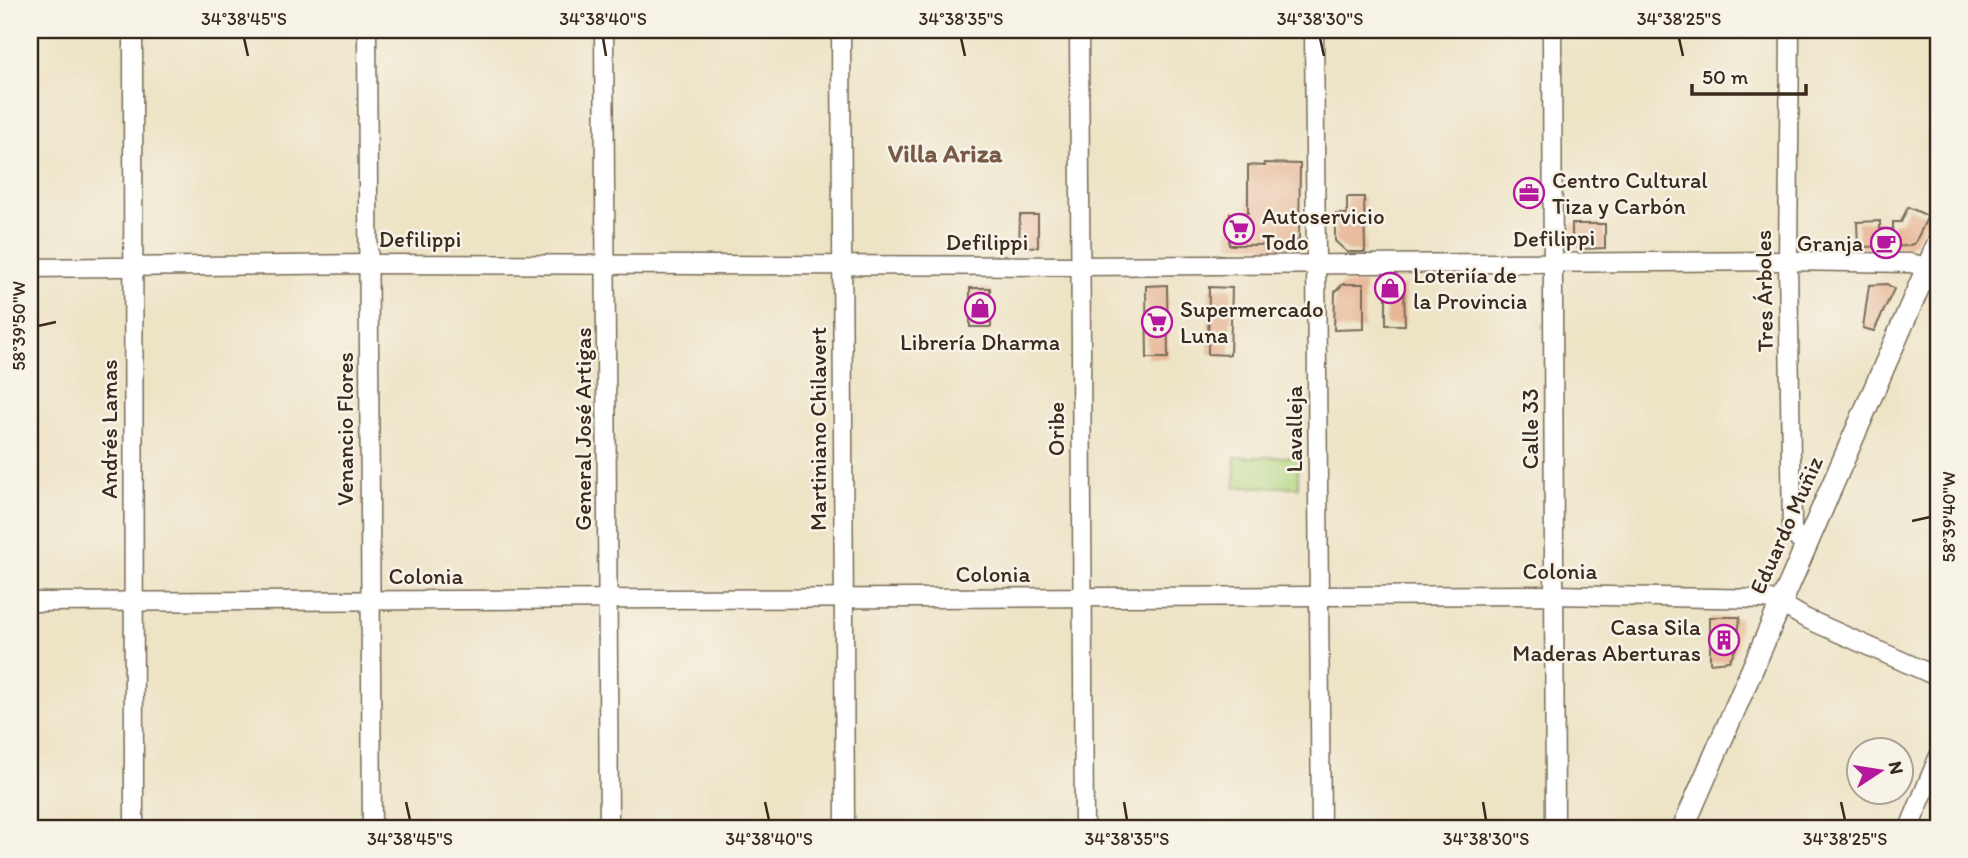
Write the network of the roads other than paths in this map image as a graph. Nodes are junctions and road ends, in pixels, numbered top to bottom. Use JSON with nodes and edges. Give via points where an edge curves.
{"nodes":[{"id":1,"x":133,"y":30,"type":"edge"},
{"id":2,"x":367,"y":30,"type":"edge"},
{"id":3,"x":604,"y":30,"type":"edge"},
{"id":4,"x":841,"y":30,"type":"edge"},
{"id":5,"x":1079,"y":30,"type":"edge"},
{"id":6,"x":1314,"y":30,"type":"edge"},
{"id":7,"x":1552,"y":30,"type":"edge"},
{"id":8,"x":1790,"y":30,"type":"edge"},
{"id":9,"x":1938,"y":243,"type":"edge"},
{"id":10,"x":1788,"y":261,"type":"junction"},
{"id":11,"x":1554,"y":263,"type":"junction"},
{"id":12,"x":369,"y":264,"type":"junction"},
{"id":13,"x":607,"y":264,"type":"junction"},
{"id":14,"x":1317,"y":265,"type":"junction"},
{"id":15,"x":843,"y":266,"type":"junction"},
{"id":16,"x":1080,"y":266,"type":"junction"},
{"id":17,"x":30,"y":268,"type":"edge"},
{"id":18,"x":134,"y":268,"type":"junction"},
{"id":19,"x":1933,"y":273,"type":"edge"},
{"id":20,"x":1805,"y":547,"type":"junction"},
{"id":21,"x":1555,"y":595,"type":"junction"},
{"id":22,"x":1320,"y":597,"type":"junction"},
{"id":23,"x":1081,"y":598,"type":"junction"},
{"id":24,"x":843,"y":599,"type":"junction"},
{"id":25,"x":134,"y":601,"type":"junction"},
{"id":26,"x":370,"y":601,"type":"junction"},
{"id":27,"x":608,"y":601,"type":"junction"},
{"id":28,"x":30,"y":602,"type":"edge"},
{"id":29,"x":1780,"y":603,"type":"junction"},
{"id":30,"x":1938,"y":677,"type":"edge"},
{"id":31,"x":1938,"y":758,"type":"edge"},
{"id":32,"x":134,"y":828,"type":"edge"},
{"id":33,"x":372,"y":828,"type":"edge"},
{"id":34,"x":609,"y":828,"type":"edge"},
{"id":35,"x":845,"y":828,"type":"edge"},
{"id":36,"x":1084,"y":828,"type":"edge"},
{"id":37,"x":1321,"y":828,"type":"edge"},
{"id":38,"x":1555,"y":828,"type":"edge"},
{"id":39,"x":1683,"y":828,"type":"edge"},
{"id":40,"x":1909,"y":828,"type":"edge"}],
"edges":[{"from":1,"to":18,"type":"street","name":"Andrés Lamas"},
{"from":2,"to":12,"type":"street","name":"Venancio Flores"},
{"from":3,"to":13,"type":"street","name":"General José Artigas"},
{"from":4,"to":15,"type":"street","name":"Martiniano Chilavert"},
{"from":5,"to":16,"type":"street","name":"Oribe"},
{"from":6,"to":14,"type":"street","name":"Lavalleja"},
{"from":7,"to":11,"type":"street","name":"Calle 33"},
{"from":8,"to":10,"type":"street","name":"Tres Árboles"},
{"from":9,"to":19,"type":"street","name":"Eduardo Muñiz"},
{"from":10,"to":11,"type":"street","name":"Defilippi"},
{"from":10,"to":19,"type":"street","name":"Defilippi","via":[[1892,261]]},
{"from":10,"to":20,"type":"street","name":"Tres Árboles","via":[[1792,527]]},
{"from":11,"to":14,"type":"street","name":"Defilippi"},
{"from":11,"to":21,"type":"street","name":"Calle 33"},
{"from":12,"to":13,"type":"street","name":"Defilippi"},
{"from":12,"to":18,"type":"street","name":"Defilippi"},
{"from":12,"to":26,"type":"street","name":"Venancio Flores"},
{"from":13,"to":15,"type":"street","name":"Defilippi"},
{"from":13,"to":27,"type":"street","name":"General José Artigas"},
{"from":14,"to":16,"type":"street","name":"Defilippi"},
{"from":14,"to":22,"type":"street","name":"Lavalleja"},
{"from":15,"to":16,"type":"street","name":"Defilippi"},
{"from":15,"to":24,"type":"street","name":"Martiniano Chilavert"},
{"from":16,"to":23,"type":"street","name":"Oribe"},
{"from":17,"to":18,"type":"street","name":"Defilippi"},
{"from":18,"to":25,"type":"street","name":"Andrés Lamas"},
{"from":19,"to":20,"type":"street","name":"Eduardo Muñiz"},
{"from":20,"to":29,"type":"street","name":"Eduardo Muñiz"},
{"from":21,"to":22,"type":"street","name":"Colonia"},
{"from":21,"to":29,"type":"street","name":"Colonia","via":[[1766,598]]},
{"from":21,"to":38,"type":"street","name":"Calle 33"},
{"from":22,"to":23,"type":"street","name":"Colonia"},
{"from":22,"to":37,"type":"street","name":"Lavalleja"},
{"from":23,"to":24,"type":"street","name":"Colonia"},
{"from":23,"to":36,"type":"street","name":"Oribe"},
{"from":24,"to":27,"type":"street","name":"Colonia"},
{"from":24,"to":35,"type":"street","name":"Martiniano Chilavert"},
{"from":25,"to":26,"type":"street","name":"Colonia"},
{"from":25,"to":28,"type":"street","name":"Colonia"},
{"from":25,"to":32,"type":"street","name":"Andrés Lamas"},
{"from":26,"to":27,"type":"street","name":"Colonia"},
{"from":26,"to":33,"type":"street","name":"Venancio Flores"},
{"from":27,"to":34,"type":"street","name":"General José Artigas"},
{"from":29,"to":30,"type":"street","name":"Colonia"},
{"from":29,"to":39,"type":"street","name":"Eduardo Muñiz"},
{"from":31,"to":40,"type":"street"}]}
